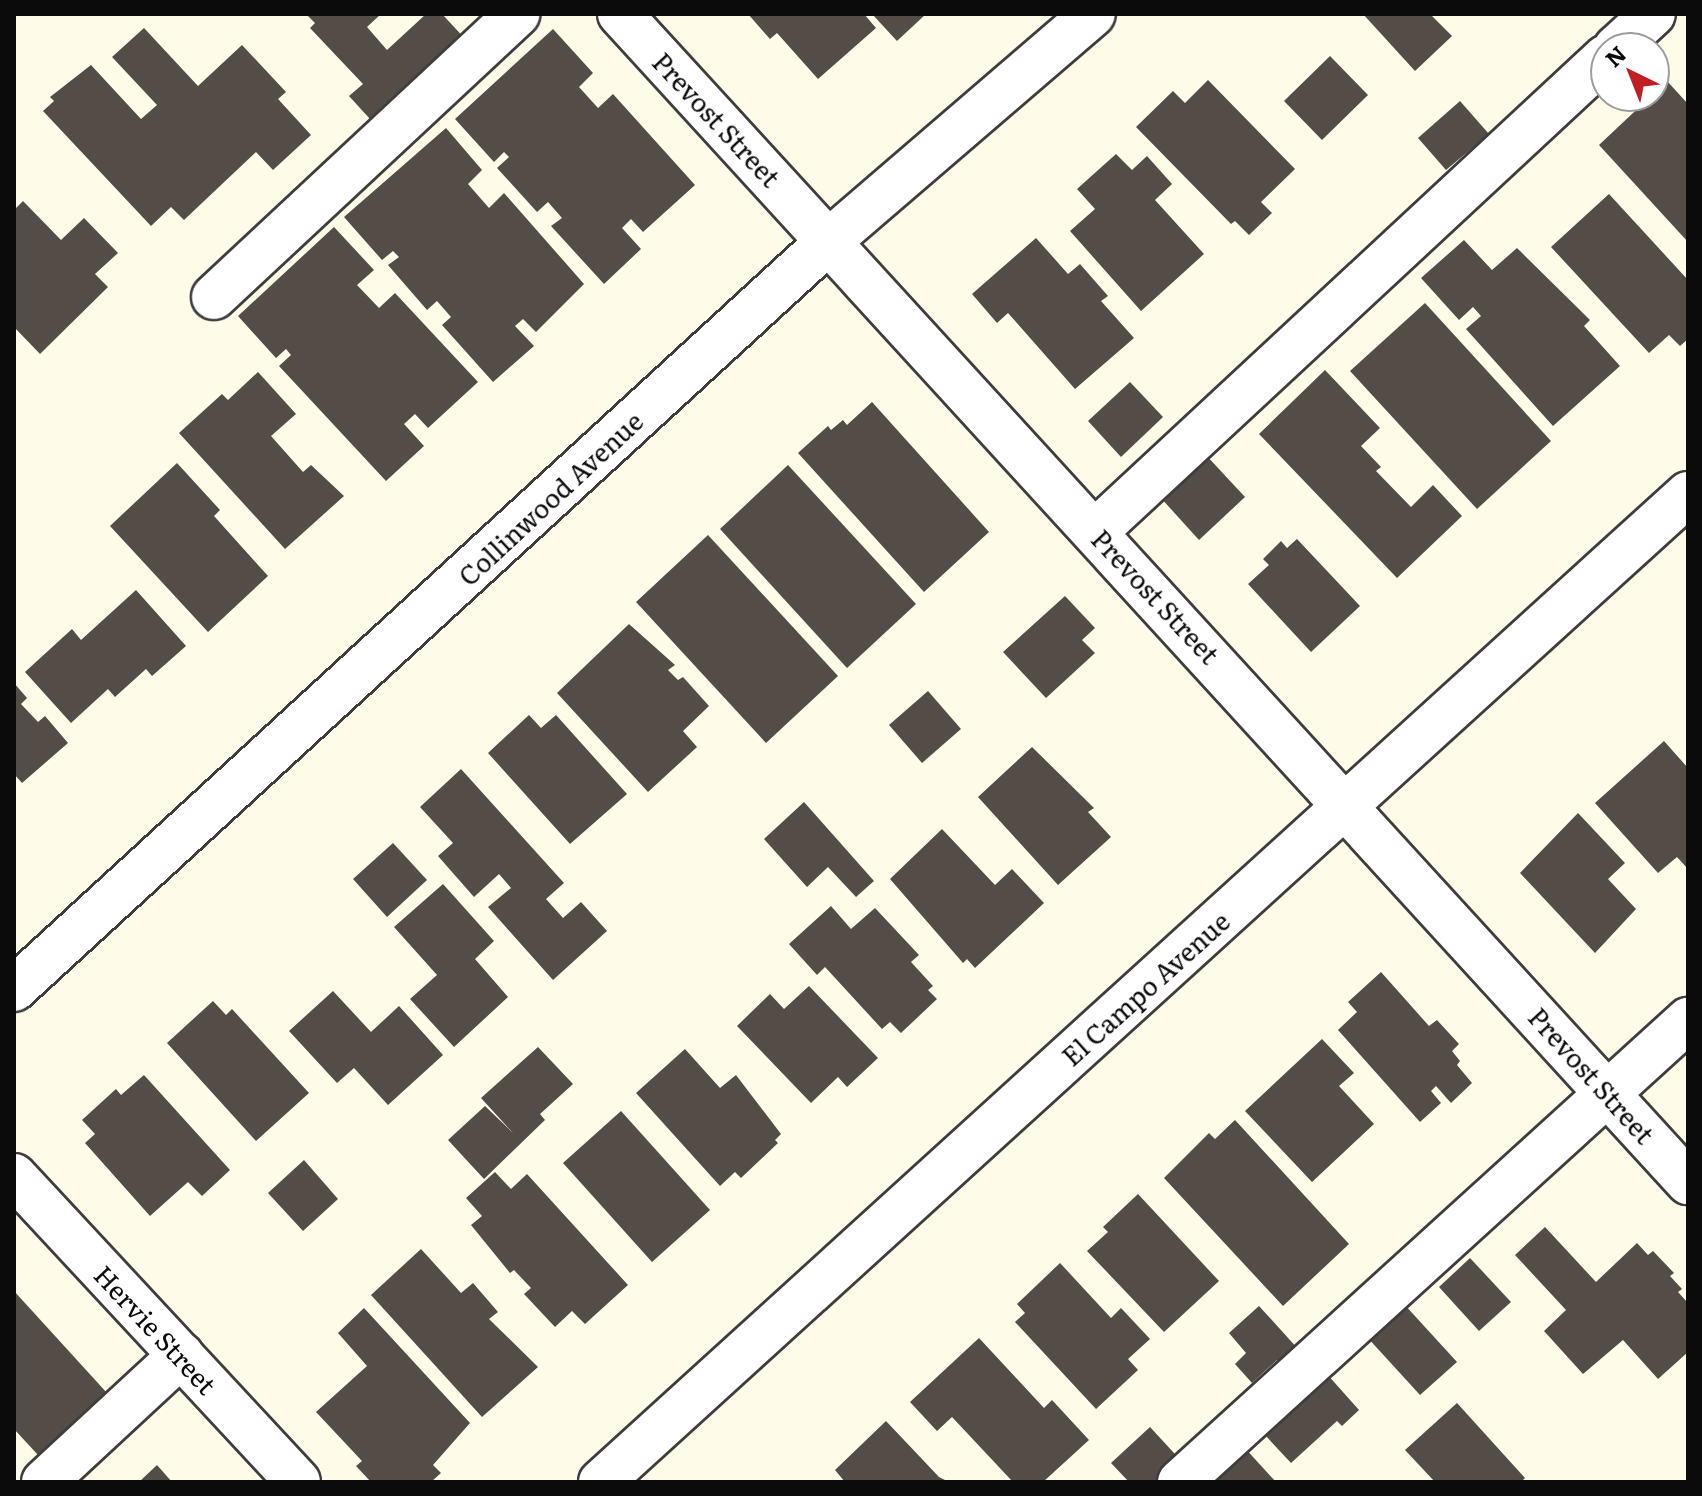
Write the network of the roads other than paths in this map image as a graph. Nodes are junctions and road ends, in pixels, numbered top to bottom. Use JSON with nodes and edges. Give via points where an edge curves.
{"nodes":[{"id":1,"x":518,"y":14,"type":"edge"},
{"id":2,"x":620,"y":14,"type":"edge"},
{"id":3,"x":1093,"y":14,"type":"edge"},
{"id":4,"x":1653,"y":14,"type":"edge"},
{"id":5,"x":1633,"y":32,"type":"edge"},
{"id":6,"x":1590,"y":72,"type":"edge"},
{"id":7,"x":829,"y":241,"type":"junction"},
{"id":8,"x":214,"y":297,"type":"dead end"},
{"id":9,"x":1688,"y":494,"type":"edge"},
{"id":10,"x":1096,"y":531,"type":"junction"},
{"id":11,"x":1347,"y":805,"type":"junction"},
{"id":12,"x":14,"y":989,"type":"edge"},
{"id":13,"x":1688,"y":1020,"type":"edge"},
{"id":14,"x":1608,"y":1091,"type":"junction"},
{"id":15,"x":1685,"y":1174,"type":"edge"},
{"id":16,"x":14,"y":1176,"type":"edge"},
{"id":17,"x":181,"y":1355,"type":"junction"},
{"id":18,"x":44,"y":1482,"type":"edge"},
{"id":19,"x":298,"y":1482,"type":"edge"},
{"id":20,"x":601,"y":1482,"type":"edge"},
{"id":21,"x":1180,"y":1482,"type":"edge"}],
"edges":[{"from":1,"to":8,"type":"street"},
{"from":2,"to":7,"type":"street","name":"Prevost Street"},
{"from":3,"to":7,"type":"street","name":"Collinwood Avenue"},
{"from":4,"to":5,"type":"street"},
{"from":6,"to":10,"type":"street"},
{"from":7,"to":10,"type":"street","name":"Prevost Street"},
{"from":7,"to":12,"type":"street","name":"Collinwood Avenue"},
{"from":9,"to":11,"type":"street","name":"El Campo Avenue"},
{"from":10,"to":11,"type":"street","name":"Prevost Street"},
{"from":11,"to":14,"type":"street","name":"Prevost Street"},
{"from":11,"to":20,"type":"street","name":"El Campo Avenue"},
{"from":13,"to":14,"type":"street"},
{"from":14,"to":15,"type":"street","name":"Prevost Street"},
{"from":14,"to":21,"type":"street"},
{"from":16,"to":17,"type":"street","name":"Hervie Street"},
{"from":17,"to":18,"type":"street"},
{"from":17,"to":19,"type":"street","name":"Hervie Street"}]}
